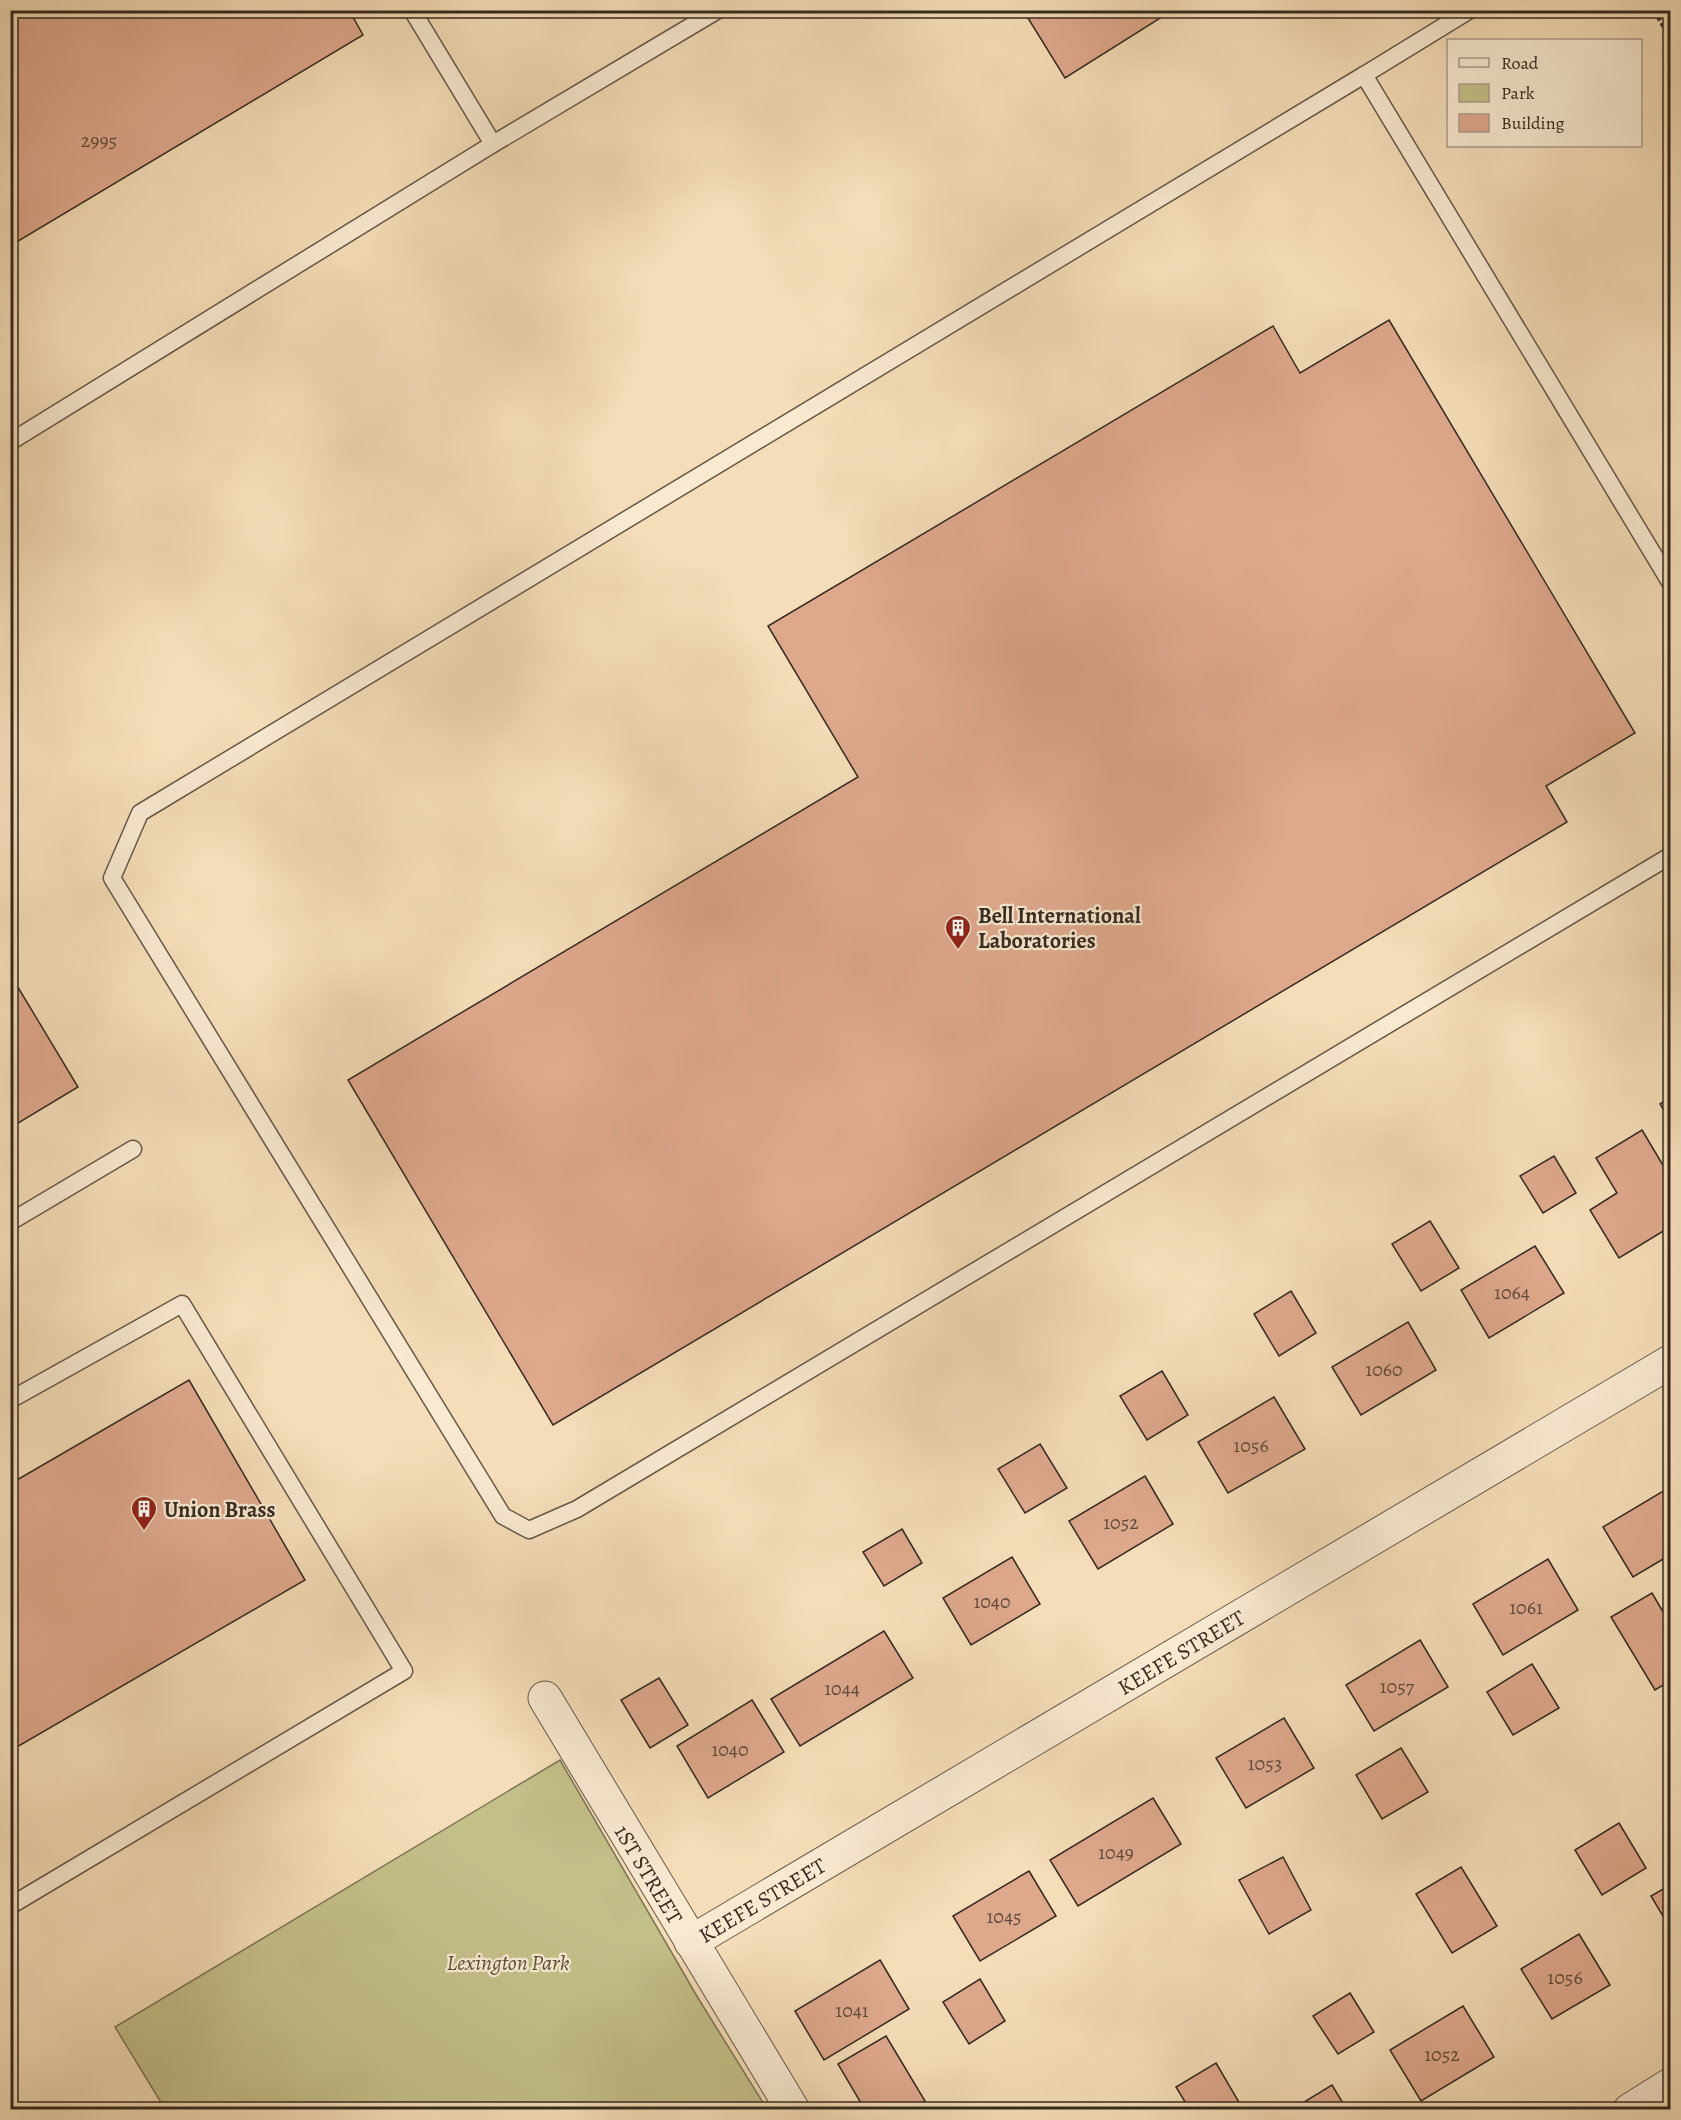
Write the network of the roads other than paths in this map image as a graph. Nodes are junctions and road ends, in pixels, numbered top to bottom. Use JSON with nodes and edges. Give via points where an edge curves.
{"nodes":[{"id":1,"x":412,"y":10,"type":"edge"},
{"id":2,"x":718,"y":10,"type":"edge"},
{"id":3,"x":1470,"y":10,"type":"edge"},
{"id":4,"x":1364,"y":75,"type":"junction"},
{"id":5,"x":493,"y":144,"type":"junction"},
{"id":6,"x":10,"y":442,"type":"edge"},
{"id":7,"x":1671,"y":582,"type":"edge"},
{"id":8,"x":1671,"y":856,"type":"edge"},
{"id":9,"x":134,"y":1149,"type":"dead end"},
{"id":10,"x":10,"y":1222,"type":"edge"},
{"id":11,"x":1671,"y":1362,"type":"edge"},
{"id":12,"x":10,"y":1400,"type":"edge"},
{"id":13,"x":545,"y":1698,"type":"dead end"},
{"id":14,"x":10,"y":1906,"type":"edge"},
{"id":15,"x":691,"y":1942,"type":"junction"},
{"id":16,"x":1671,"y":2085,"type":"edge"},
{"id":17,"x":793,"y":2109,"type":"edge"},
{"id":18,"x":1630,"y":2109,"type":"edge"}],
"edges":[{"from":1,"to":5,"type":"lane"},
{"from":2,"to":5,"type":"lane"},
{"from":3,"to":4,"type":"lane"},
{"from":4,"to":7,"type":"lane"},
{"from":4,"to":8,"type":"lane","via":[[140,813],[112,878],[503,1516],[529,1530],[588,1503]]},
{"from":5,"to":6,"type":"lane"},
{"from":9,"to":10,"type":"lane"},
{"from":11,"to":15,"type":"street","name":"KEEFE STREET"},
{"from":12,"to":14,"type":"lane","via":[[182,1304],[404,1671]]},
{"from":13,"to":15,"type":"street","name":"1ST STREET"},
{"from":15,"to":17,"type":"street","name":"1ST STREET"},
{"from":16,"to":18,"type":"street"}]}
